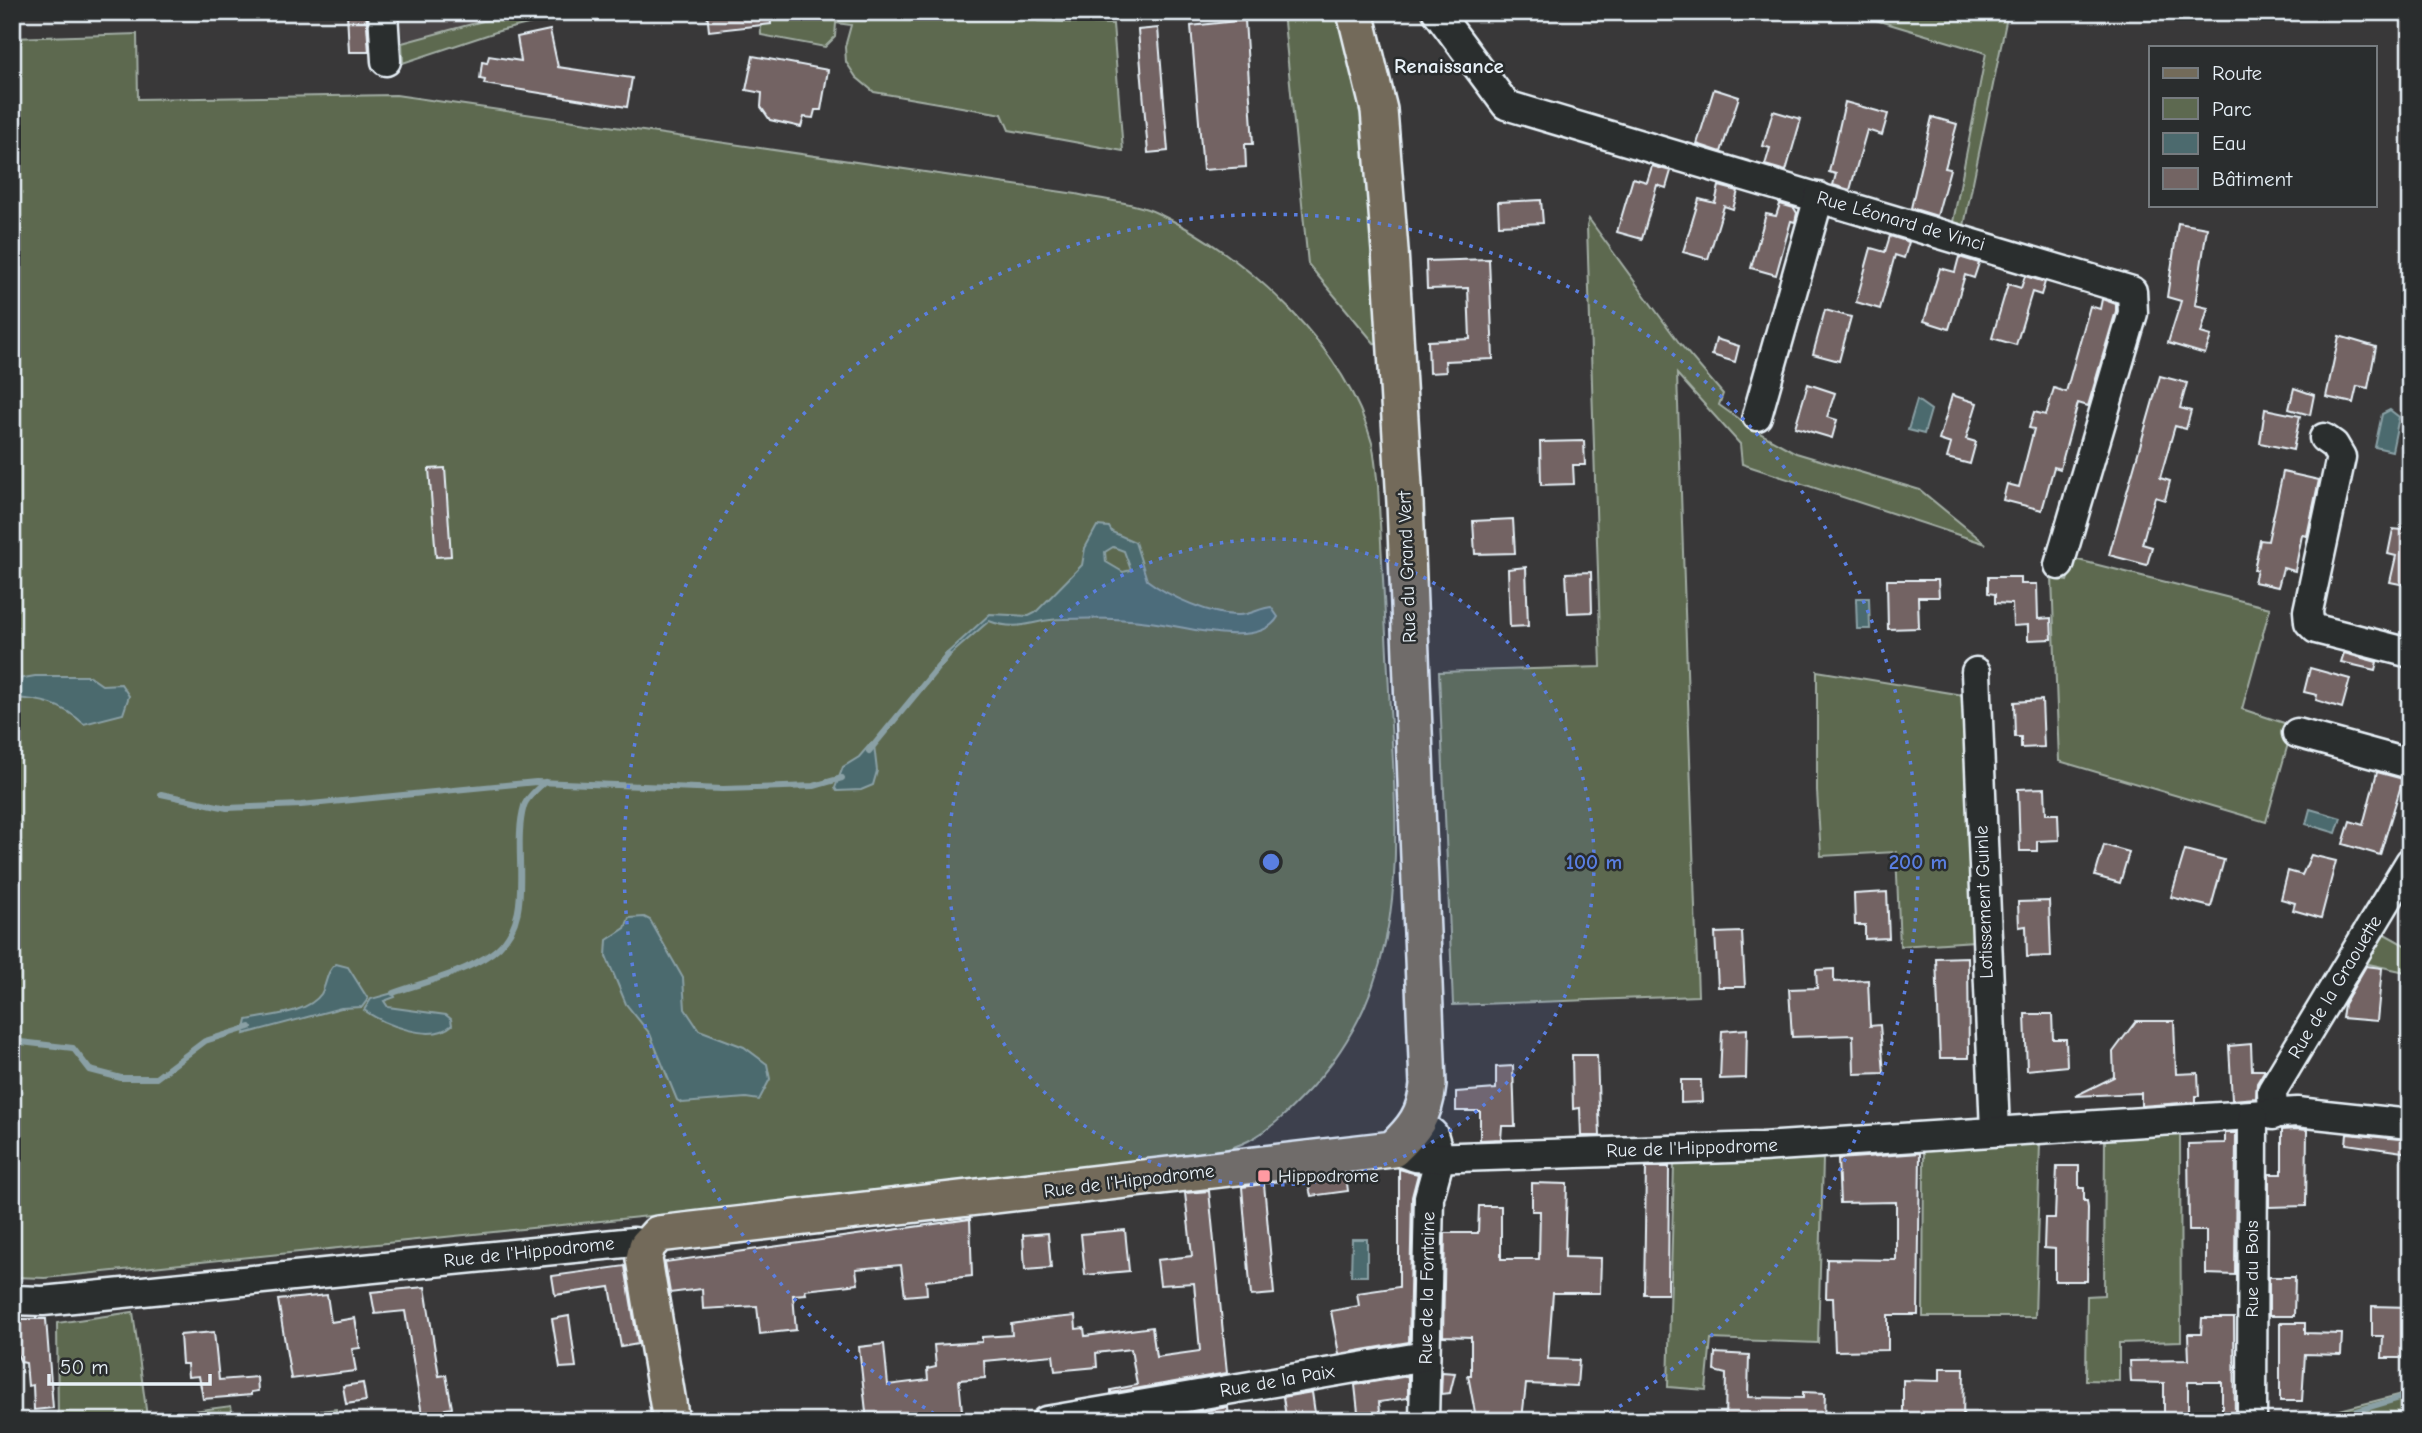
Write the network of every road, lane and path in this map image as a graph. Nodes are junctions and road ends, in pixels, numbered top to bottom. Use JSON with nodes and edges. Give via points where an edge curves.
{"nodes":[{"id":1,"x":383,"y":12,"type":"edge"},
{"id":2,"x":1356,"y":12,"type":"edge"},
{"id":3,"x":1437,"y":12,"type":"edge"},
{"id":4,"x":386,"y":61,"type":"dead end"},
{"id":5,"x":1819,"y":197,"type":"junction"},
{"id":6,"x":1757,"y":416,"type":"dead end"},
{"id":7,"x":2324,"y":438,"type":"dead end"},
{"id":8,"x":2059,"y":565,"type":"dead end"},
{"id":9,"x":2410,"y":653,"type":"edge"},
{"id":10,"x":1976,"y":672,"type":"dead end"},
{"id":11,"x":2297,"y":733,"type":"dead end"},
{"id":12,"x":2410,"y":764,"type":"edge"},
{"id":13,"x":2410,"y":862,"type":"edge"},
{"id":14,"x":2263,"y":1116,"type":"junction"},
{"id":15,"x":1419,"y":1123,"type":"junction"},
{"id":16,"x":2410,"y":1124,"type":"edge"},
{"id":17,"x":1995,"y":1131,"type":"junction"},
{"id":18,"x":1393,"y":1149,"type":"junction"},
{"id":19,"x":1440,"y":1157,"type":"junction"},
{"id":20,"x":647,"y":1246,"type":"junction"},
{"id":21,"x":12,"y":1300,"type":"edge"},
{"id":22,"x":1425,"y":1356,"type":"junction"},
{"id":23,"x":671,"y":1421,"type":"edge"},
{"id":24,"x":1046,"y":1421,"type":"edge"},
{"id":25,"x":1424,"y":1421,"type":"edge"},
{"id":26,"x":2252,"y":1421,"type":"edge"}],
"edges":[{"from":1,"to":4,"type":"street"},
{"from":2,"to":15,"type":"main road","name":"Rue du Grand Vert","via":[[1379,110],[1398,387],[1428,1085]]},
{"from":3,"to":5,"type":"street","name":"Rue Léonard de Vinci","via":[[1506,105]]},
{"from":5,"to":6,"type":"street"},
{"from":5,"to":8,"type":"street","name":"Rue Léonard de Vinci","via":[[2132,291],[2133,313]]},
{"from":7,"to":9,"type":"street","via":[[2341,457],[2309,622],[2316,629]]},
{"from":10,"to":17,"type":"street","name":"Lotissement Guinle"},
{"from":11,"to":12,"type":"street"},
{"from":13,"to":14,"type":"street","name":"Rue de la Graouette","via":[[2272,1091]]},
{"from":14,"to":16,"type":"street","name":"Rue de l'Hippodrome","via":[[2297,1112]]},
{"from":14,"to":17,"type":"street","name":"Rue de l'Hippodrome"},
{"from":14,"to":26,"type":"street","name":"Rue du Bois"},
{"from":15,"to":18,"type":"main road"},
{"from":15,"to":19,"type":"street","via":[[1433,1134]]},
{"from":17,"to":19,"type":"street","name":"Rue de l'Hippodrome","via":[[1762,1147]]},
{"from":18,"to":19,"type":"street","name":"Rue de l'Hippodrome","via":[[1414,1157]]},
{"from":18,"to":20,"type":"main road","name":"Rue de l'Hippodrome","via":[[671,1231],[658,1234]]},
{"from":19,"to":22,"type":"street","name":"Rue de la Fontaine","via":[[1429,1197]]},
{"from":20,"to":21,"type":"street","name":"Rue de l'Hippodrome","via":[[634,1242],[43,1301]]},
{"from":20,"to":23,"type":"main road","via":[[644,1259]]},
{"from":22,"to":24,"type":"street","name":"Rue de la Paix"},
{"from":22,"to":25,"type":"street","name":"Rue de la Fontaine"}]}
